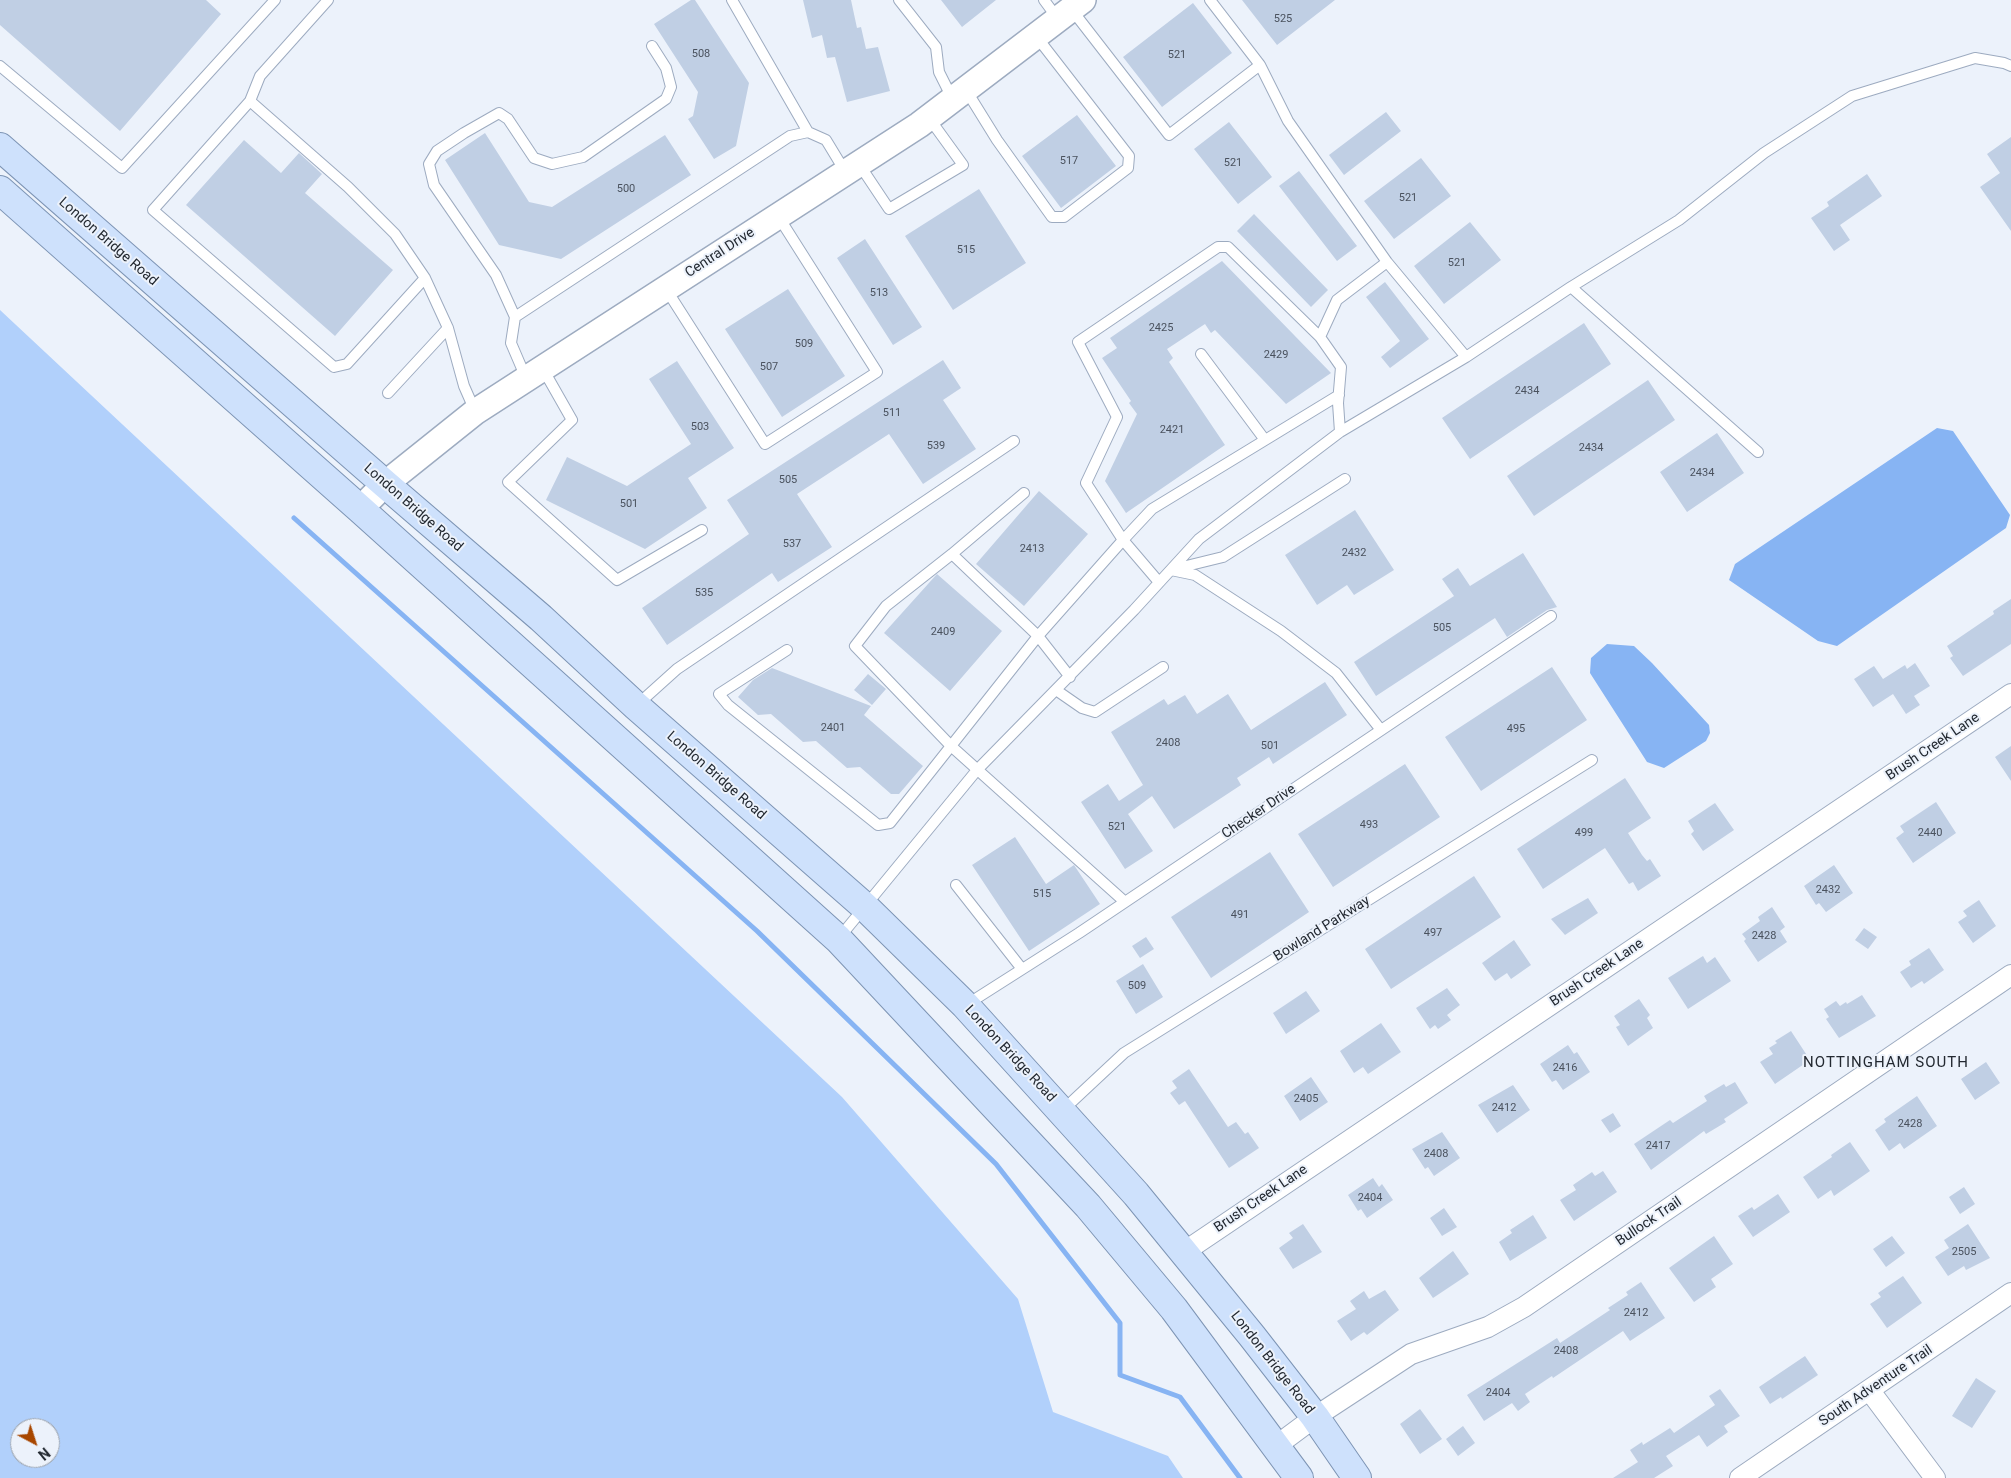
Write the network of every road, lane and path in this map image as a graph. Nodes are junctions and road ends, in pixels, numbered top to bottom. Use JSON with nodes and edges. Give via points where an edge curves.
{"nodes":[{"id":1,"x":275,"y":0,"type":"edge"},
{"id":2,"x":328,"y":0,"type":"edge"},
{"id":3,"x":732,"y":0,"type":"edge"},
{"id":4,"x":899,"y":0,"type":"edge"},
{"id":5,"x":1210,"y":0,"type":"edge"},
{"id":6,"x":1064,"y":7,"type":"edge"},
{"id":7,"x":1036,"y":36,"type":"junction"},
{"id":8,"x":652,"y":46,"type":"dead end"},
{"id":9,"x":1260,"y":65,"type":"junction"},
{"id":10,"x":0,"y":66,"type":"edge"},
{"id":11,"x":2011,"y":66,"type":"edge"},
{"id":12,"x":960,"y":95,"type":"junction"},
{"id":13,"x":250,"y":101,"type":"junction"},
{"id":14,"x":929,"y":118,"type":"junction"},
{"id":15,"x":808,"y":132,"type":"junction"},
{"id":16,"x":0,"y":147,"type":"edge"},
{"id":17,"x":853,"y":168,"type":"junction"},
{"id":18,"x":0,"y":190,"type":"edge"},
{"id":19,"x":778,"y":216,"type":"junction"},
{"id":20,"x":1388,"y":262,"type":"junction"},
{"id":21,"x":425,"y":278,"type":"junction"},
{"id":22,"x":666,"y":288,"type":"junction"},
{"id":23,"x":1571,"y":288,"type":"junction"},
{"id":24,"x":515,"y":318,"type":"junction"},
{"id":25,"x":448,"y":328,"type":"junction"},
{"id":26,"x":1320,"y":337,"type":"junction"},
{"id":27,"x":1201,"y":354,"type":"dead end"},
{"id":28,"x":1466,"y":357,"type":"junction"},
{"id":29,"x":534,"y":374,"type":"junction"},
{"id":30,"x":388,"y":393,"type":"dead end"},
{"id":31,"x":1339,"y":395,"type":"junction"},
{"id":32,"x":475,"y":412,"type":"junction"},
{"id":33,"x":1340,"y":432,"type":"junction"},
{"id":34,"x":1265,"y":440,"type":"junction"},
{"id":35,"x":1014,"y":441,"type":"dead end"},
{"id":36,"x":1758,"y":452,"type":"dead end"},
{"id":37,"x":1345,"y":479,"type":"dead end"},
{"id":38,"x":385,"y":484,"type":"junction"},
{"id":39,"x":1024,"y":493,"type":"dead end"},
{"id":40,"x":360,"y":509,"type":"junction"},
{"id":41,"x":702,"y":530,"type":"dead end"},
{"id":42,"x":1123,"y":540,"type":"junction"},
{"id":43,"x":952,"y":554,"type":"junction"},
{"id":44,"x":1171,"y":570,"type":"junction"},
{"id":45,"x":1158,"y":581,"type":"junction"},
{"id":46,"x":1551,"y":616,"type":"dead end"},
{"id":47,"x":1038,"y":636,"type":"junction"},
{"id":48,"x":787,"y":650,"type":"dead end"},
{"id":49,"x":1163,"y":667,"type":"dead end"},
{"id":50,"x":1070,"y":677,"type":"junction"},
{"id":51,"x":1056,"y":690,"type":"junction"},
{"id":52,"x":2011,"y":694,"type":"edge"},
{"id":53,"x":636,"y":706,"type":"junction"},
{"id":54,"x":1381,"y":730,"type":"junction"},
{"id":55,"x":951,"y":746,"type":"junction"},
{"id":56,"x":1592,"y":760,"type":"dead end"},
{"id":57,"x":977,"y":770,"type":"junction"},
{"id":58,"x":956,"y":885,"type":"dead end"},
{"id":59,"x":1125,"y":902,"type":"junction"},
{"id":60,"x":864,"y":906,"type":"junction"},
{"id":61,"x":838,"y":939,"type":"junction"},
{"id":62,"x":1022,"y":969,"type":"junction"},
{"id":63,"x":2011,"y":975,"type":"edge"},
{"id":64,"x":965,"y":1005,"type":"junction"},
{"id":65,"x":1062,"y":1110,"type":"junction"},
{"id":66,"x":1184,"y":1252,"type":"junction"},
{"id":67,"x":2011,"y":1293,"type":"edge"},
{"id":68,"x":1870,"y":1390,"type":"junction"},
{"id":69,"x":1315,"y":1417,"type":"junction"},
{"id":70,"x":1276,"y":1446,"type":"junction"},
{"id":71,"x":1299,"y":1478,"type":"edge"},
{"id":72,"x":1357,"y":1478,"type":"edge"},
{"id":73,"x":1740,"y":1478,"type":"edge"},
{"id":74,"x":1935,"y":1478,"type":"edge"}],
"edges":[{"from":1,"to":10,"type":"lane","via":[[122,168]]},
{"from":2,"to":13,"type":"lane","via":[[260,76]]},
{"from":3,"to":15,"type":"lane"},
{"from":4,"to":12,"type":"lane","via":[[936,47],[939,72]]},
{"from":5,"to":9,"type":"lane"},
{"from":6,"to":7,"type":"street","name":"Central Drive"},
{"from":6,"to":9,"type":"lane","via":[[1169,135]]},
{"from":7,"to":12,"type":"street","name":"Central Drive"},
{"from":7,"to":12,"type":"lane","via":[[1129,156],[1128,168],[1121,174],[1064,217],[1052,217]]},
{"from":8,"to":24,"type":"lane","via":[[666,68],[671,87],[666,99],[583,157],[552,164],[534,158],[508,119],[499,114],[437,151],[429,164],[434,184],[496,276]]},
{"from":9,"to":20,"type":"lane","via":[[1288,121]]},
{"from":11,"to":23,"type":"lane","via":[[1975,58],[1852,96],[1764,153],[1679,220]]},
{"from":12,"to":14,"type":"street","name":"Central Drive"},
{"from":13,"to":21,"type":"lane","via":[[396,234]]},
{"from":13,"to":21,"type":"lane","via":[[153,210],[334,366],[347,364]]},
{"from":14,"to":17,"type":"street","name":"Central Drive"},
{"from":14,"to":17,"type":"lane","via":[[963,165],[942,180],[890,209]]},
{"from":15,"to":17,"type":"lane","via":[[826,140]]},
{"from":15,"to":24,"type":"lane","via":[[790,136]]},
{"from":16,"to":38,"type":"main road","name":"London Bridge Road"},
{"from":17,"to":19,"type":"street","name":"Central Drive"},
{"from":18,"to":40,"type":"main road"},
{"from":19,"to":22,"type":"street","name":"Central Drive"},
{"from":19,"to":22,"type":"lane","via":[[877,372],[773,439],[765,444]]},
{"from":20,"to":26,"type":"lane","via":[[1337,300]]},
{"from":20,"to":28,"type":"lane"},
{"from":21,"to":25,"type":"lane"},
{"from":22,"to":29,"type":"street","name":"Central Drive"},
{"from":23,"to":28,"type":"lane"},
{"from":23,"to":36,"type":"lane"},
{"from":24,"to":29,"type":"lane","via":[[512,343]]},
{"from":25,"to":30,"type":"lane"},
{"from":25,"to":32,"type":"lane","via":[[464,386]]},
{"from":26,"to":31,"type":"lane","via":[[1341,367]]},
{"from":26,"to":42,"type":"lane","via":[[1228,247],[1218,247],[1078,342],[1116,418],[1086,483]]},
{"from":27,"to":34,"type":"lane"},
{"from":28,"to":33,"type":"lane"},
{"from":29,"to":32,"type":"street","name":"Central Drive"},
{"from":29,"to":41,"type":"lane","via":[[572,420],[508,482],[617,580]]},
{"from":31,"to":33,"type":"lane"},
{"from":31,"to":34,"type":"lane"},
{"from":32,"to":38,"type":"street","name":"Central Drive"},
{"from":33,"to":44,"type":"lane","via":[[1199,539]]},
{"from":34,"to":42,"type":"lane","via":[[1152,509]]},
{"from":35,"to":53,"type":"lane","via":[[678,669]]},
{"from":37,"to":44,"type":"lane","via":[[1223,557]]},
{"from":38,"to":40,"type":"street","name":"Central Drive"},
{"from":38,"to":53,"type":"main road","name":"London Bridge Road","via":[[541,618]]},
{"from":39,"to":43,"type":"lane"},
{"from":40,"to":61,"type":"main road"},
{"from":42,"to":45,"type":"lane"},
{"from":42,"to":47,"type":"lane"},
{"from":43,"to":47,"type":"lane"},
{"from":43,"to":55,"type":"lane","via":[[886,606],[855,646]]},
{"from":44,"to":45,"type":"lane"},
{"from":44,"to":54,"type":"lane","via":[[1195,575],[1297,643],[1336,673]]},
{"from":45,"to":50,"type":"lane"},
{"from":46,"to":54,"type":"lane","name":"Checker Drive"},
{"from":47,"to":50,"type":"lane"},
{"from":47,"to":55,"type":"lane"},
{"from":48,"to":55,"type":"lane","via":[[719,694],[728,705],[878,825],[890,823]]},
{"from":49,"to":51,"type":"lane","via":[[1095,712],[1082,708]]},
{"from":50,"to":51,"type":"lane"},
{"from":51,"to":57,"type":"lane"},
{"from":52,"to":66,"type":"street","name":"Brush Creek Lane"},
{"from":53,"to":60,"type":"main road","name":"London Bridge Road"},
{"from":54,"to":59,"type":"lane","name":"Checker Drive"},
{"from":55,"to":57,"type":"lane"},
{"from":56,"to":65,"type":"lane","name":"Bowland Parkway","via":[[1124,1053]]},
{"from":57,"to":59,"type":"lane"},
{"from":57,"to":60,"type":"lane"},
{"from":58,"to":62,"type":"lane"},
{"from":59,"to":62,"type":"lane","name":"Checker Drive"},
{"from":60,"to":61,"type":"lane"},
{"from":60,"to":64,"type":"main road","name":"London Bridge Road"},
{"from":61,"to":70,"type":"main road","via":[[1088,1206],[1174,1309]]},
{"from":62,"to":64,"type":"lane","name":"Checker Drive"},
{"from":63,"to":69,"type":"street","name":"Bullock Trail","via":[[1524,1307],[1488,1328],[1411,1354]]},
{"from":64,"to":65,"type":"main road","name":"London Bridge Road"},
{"from":65,"to":66,"type":"main road","name":"London Bridge Road"},
{"from":66,"to":69,"type":"main road","name":"London Bridge Road"},
{"from":67,"to":68,"type":"street","name":"South Adventure Trail"},
{"from":68,"to":73,"type":"street","name":"South Adventure Trail"},
{"from":68,"to":74,"type":"street"},
{"from":69,"to":70,"type":"street","name":"Bullock Trail"},
{"from":69,"to":72,"type":"main road","name":"London Bridge Road"},
{"from":70,"to":71,"type":"main road"}]}
